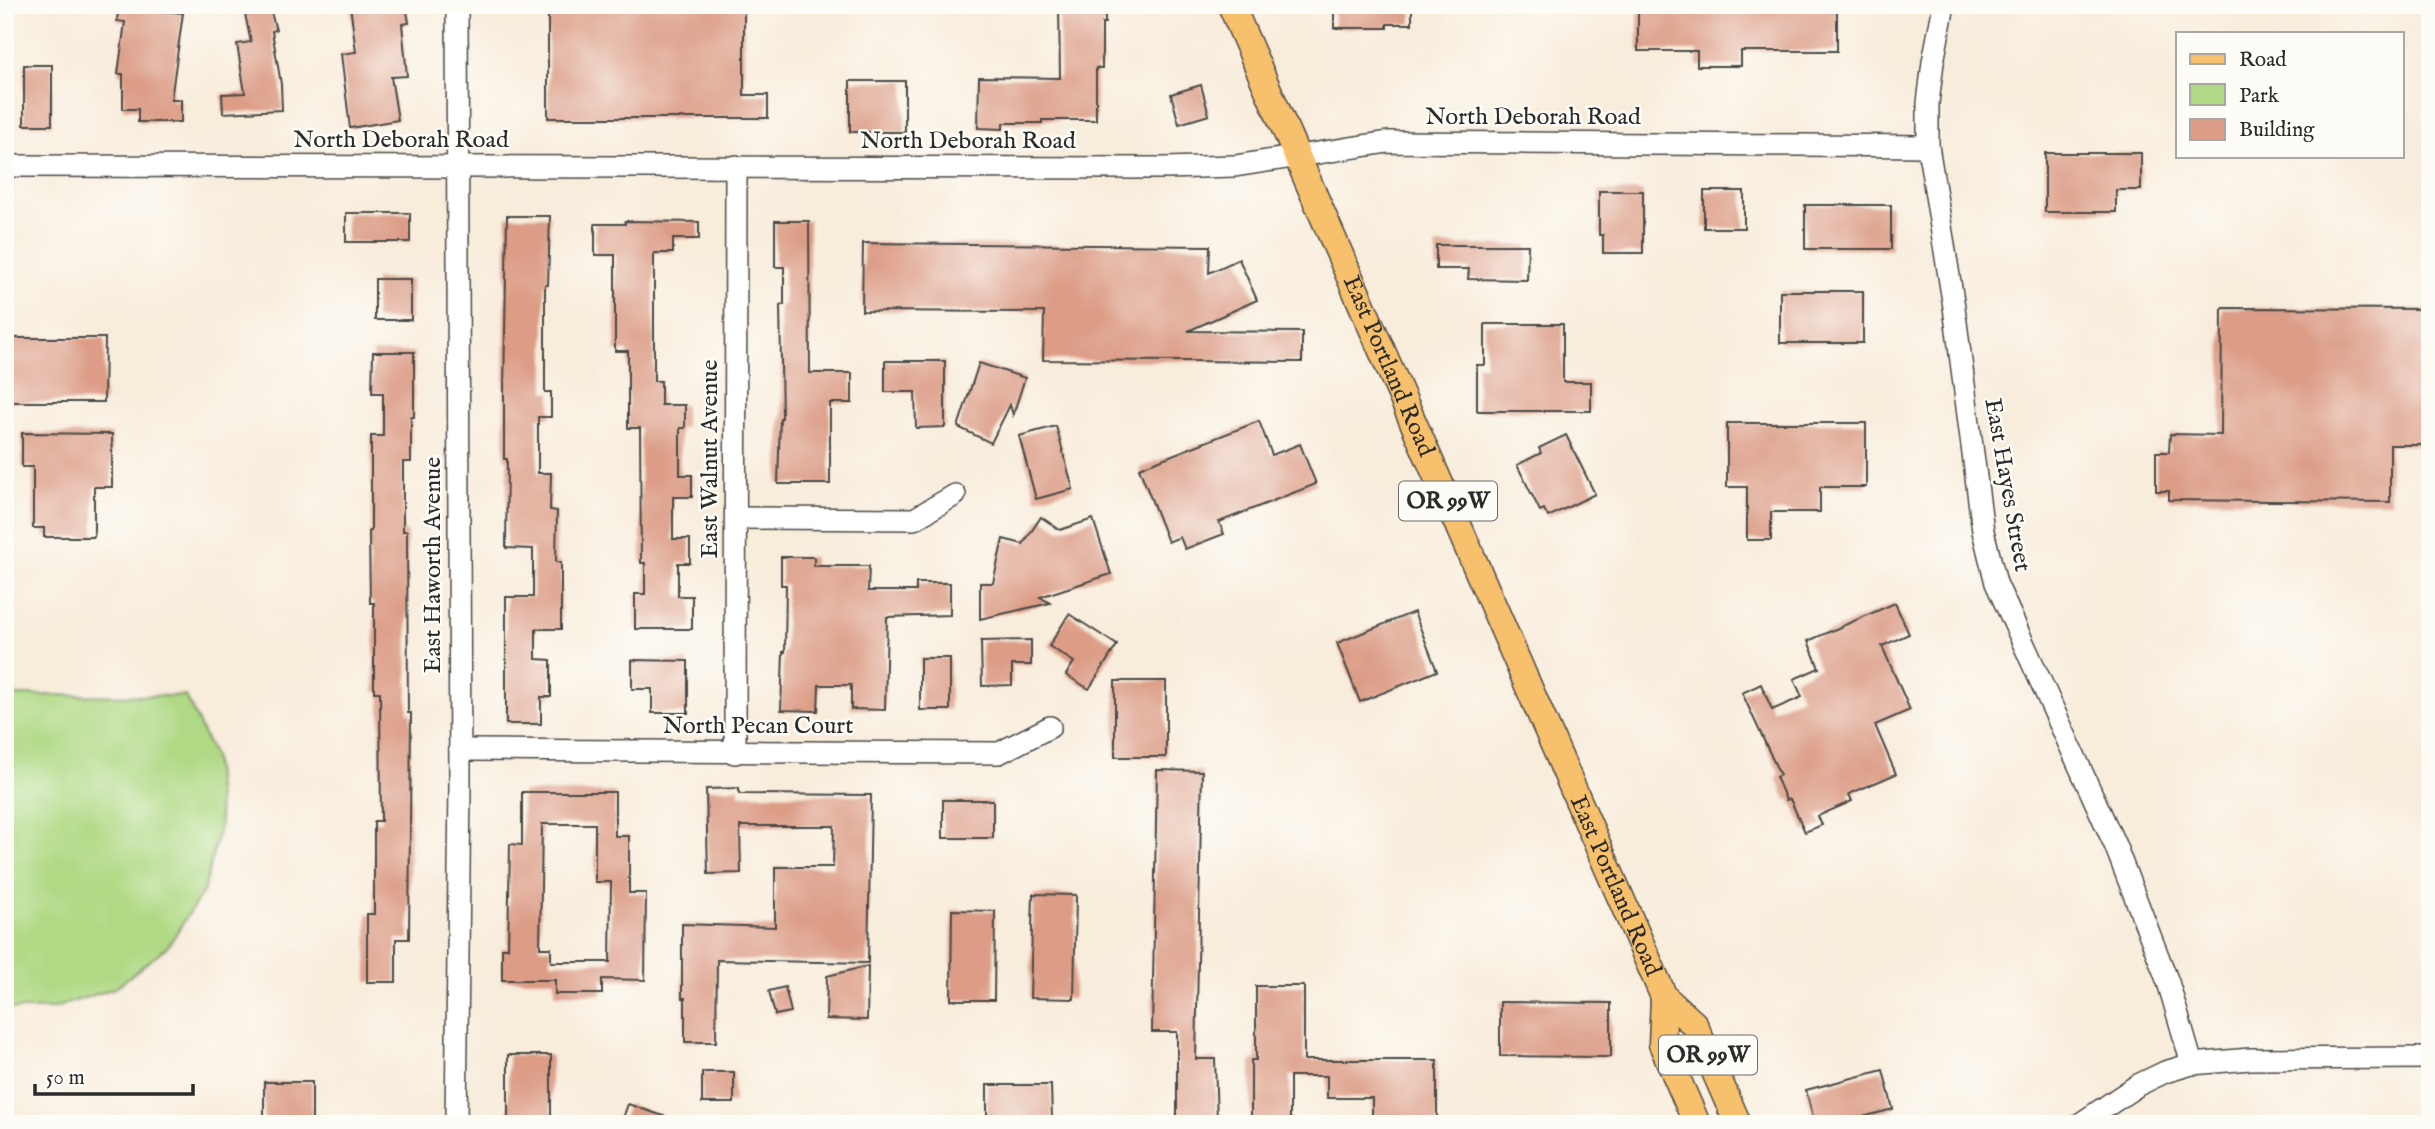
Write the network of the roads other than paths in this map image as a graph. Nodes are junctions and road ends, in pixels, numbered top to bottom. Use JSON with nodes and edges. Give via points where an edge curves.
{"nodes":[{"id":1,"x":457,"y":5,"type":"edge"},
{"id":2,"x":1231,"y":5,"type":"edge"},
{"id":3,"x":1944,"y":5,"type":"edge"},
{"id":4,"x":1928,"y":146,"type":"junction"},
{"id":5,"x":1298,"y":156,"type":"junction"},
{"id":6,"x":5,"y":166,"type":"edge"},
{"id":7,"x":457,"y":166,"type":"junction"},
{"id":8,"x":736,"y":166,"type":"junction"},
{"id":9,"x":955,"y":495,"type":"dead end"},
{"id":10,"x":736,"y":518,"type":"junction"},
{"id":11,"x":1050,"y":727,"type":"dead end"},
{"id":12,"x":460,"y":750,"type":"junction"},
{"id":13,"x":735,"y":753,"type":"junction"},
{"id":14,"x":1664,"y":997,"type":"junction"},
{"id":15,"x":2430,"y":1058,"type":"edge"},
{"id":16,"x":2192,"y":1064,"type":"junction"},
{"id":17,"x":456,"y":1124,"type":"edge"},
{"id":18,"x":1697,"y":1124,"type":"edge"},
{"id":19,"x":1738,"y":1124,"type":"edge"},
{"id":20,"x":2080,"y":1124,"type":"edge"}],
"edges":[{"from":1,"to":7,"type":"street","name":"East Haworth Avenue"},
{"from":2,"to":5,"type":"main road","name":"East Portland Road","number":"OR 99W"},
{"from":3,"to":4,"type":"street","name":"East Hayes Street","via":[[1928,103]]},
{"from":4,"to":5,"type":"street","name":"North Deborah Road","via":[[1388,142]]},
{"from":4,"to":16,"type":"street","name":"East Hayes Street","via":[[1954,307],[1976,491],[1996,583],[2115,845],[2168,982]]},
{"from":5,"to":8,"type":"street","name":"North Deborah Road","via":[[1235,166],[1166,168]]},
{"from":5,"to":14,"type":"main road","name":"East Portland Road","number":"OR 99W"},
{"from":6,"to":7,"type":"street","name":"North Deborah Road"},
{"from":7,"to":8,"type":"street","name":"North Deborah Road"},
{"from":7,"to":12,"type":"street","name":"East Haworth Avenue"},
{"from":8,"to":10,"type":"street","name":"East Walnut Avenue"},
{"from":9,"to":10,"type":"street","via":[[914,519]]},
{"from":10,"to":13,"type":"street","name":"East Walnut Avenue"},
{"from":11,"to":13,"type":"street","name":"North Pecan Court","via":[[999,753]]},
{"from":12,"to":13,"type":"street","name":"North Pecan Court"},
{"from":12,"to":17,"type":"street","name":"East Haworth Avenue"},
{"from":14,"to":18,"type":"main road","name":"East Portland Road","number":"OR 99W","via":[[1662,1044]]},
{"from":14,"to":19,"type":"main road","name":"East Portland Road","number":"OR 99W","via":[[1694,1024]]},
{"from":15,"to":16,"type":"street","via":[[2249,1059]]},
{"from":16,"to":20,"type":"street","via":[[2138,1085]]}]}
